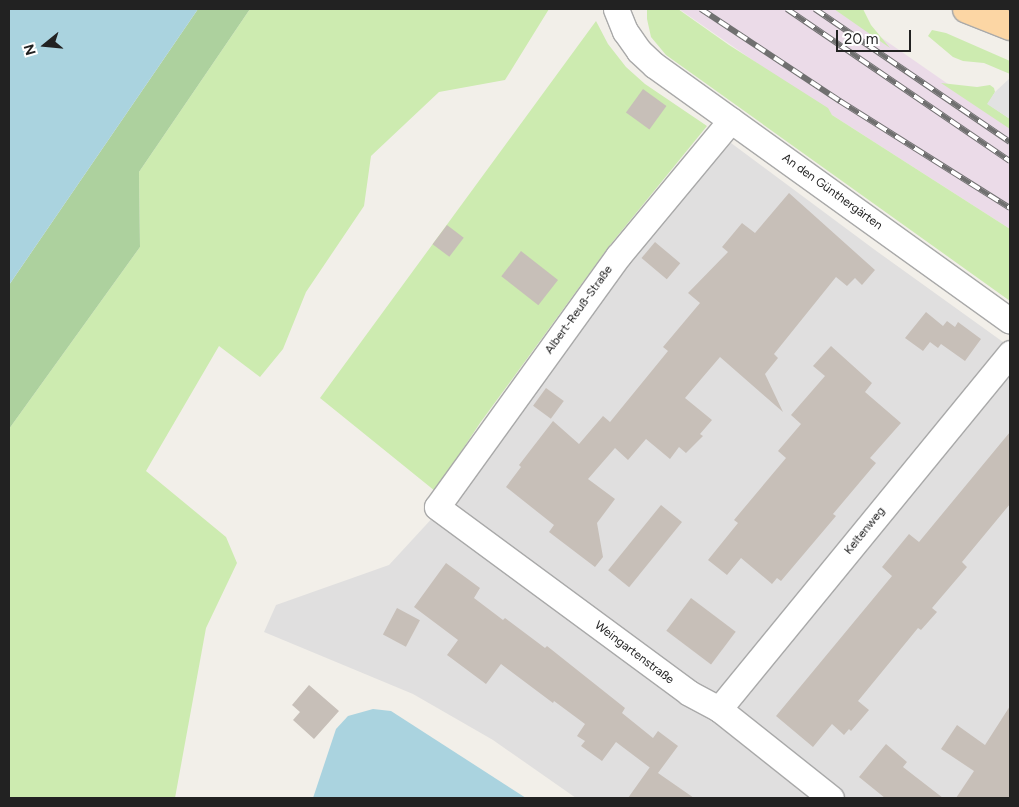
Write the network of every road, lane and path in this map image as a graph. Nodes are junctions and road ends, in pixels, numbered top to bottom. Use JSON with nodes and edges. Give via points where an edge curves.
{"nodes":[{"id":1,"x":616,"y":9,"type":"edge"},
{"id":2,"x":967,"y":9,"type":"edge"},
{"id":3,"x":1010,"y":26,"type":"edge"},
{"id":4,"x":731,"y":120,"type":"junction"},
{"id":5,"x":1010,"y":321,"type":"edge"},
{"id":6,"x":1010,"y":353,"type":"edge"},
{"id":7,"x":437,"y":507,"type":"joint"},
{"id":8,"x":719,"y":709,"type":"junction"},
{"id":9,"x":831,"y":798,"type":"edge"}],
"edges":[{"from":1,"to":4,"type":"street","name":"An den Günthergärten","via":[[624,31],[638,52]]},
{"from":2,"to":3,"type":"main road"},
{"from":4,"to":5,"type":"street","name":"An den Günthergärten"},
{"from":4,"to":7,"type":"street","name":"Albert-Reuß-Straße","via":[[618,256]]},
{"from":6,"to":8,"type":"street","name":"Keltenweg"},
{"from":7,"to":8,"type":"street","name":"Weingartenstraße","via":[[688,693]]},
{"from":8,"to":9,"type":"street","name":"Weingartenstraße"}]}
